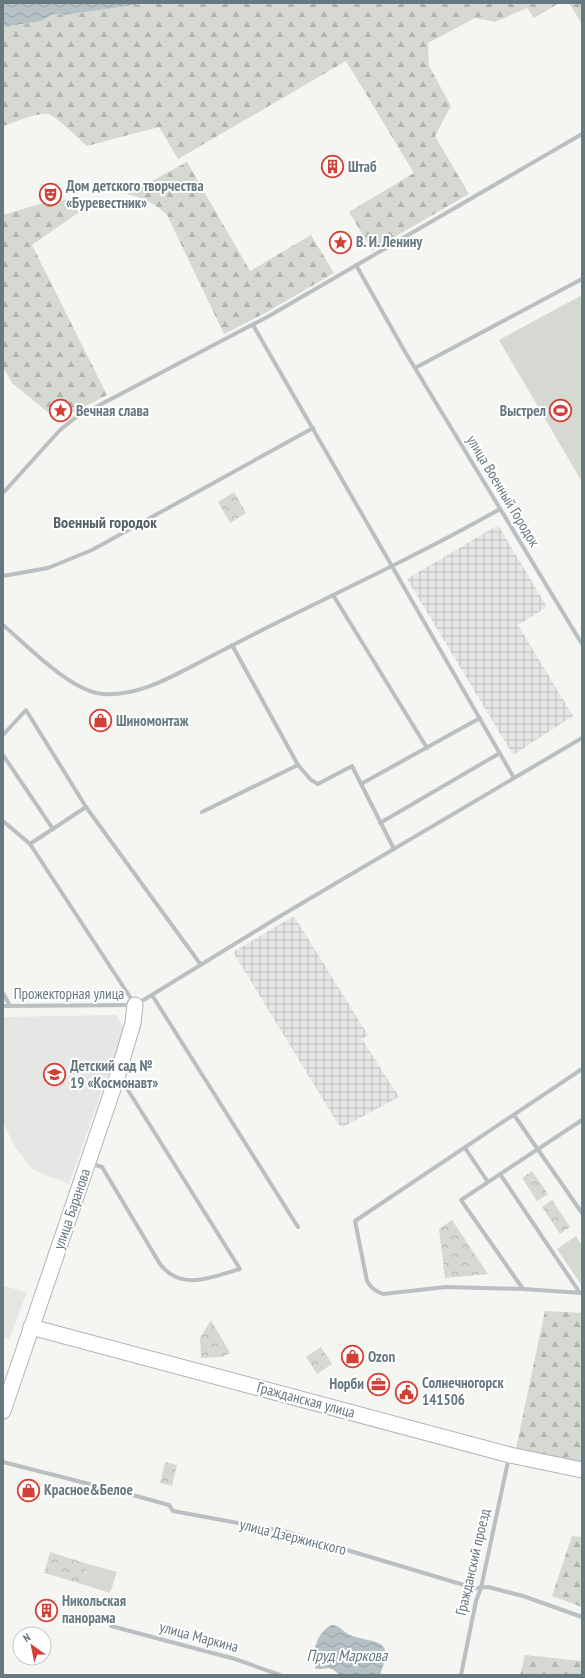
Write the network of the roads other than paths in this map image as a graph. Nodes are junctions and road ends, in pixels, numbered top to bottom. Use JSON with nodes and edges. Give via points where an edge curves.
{"nodes":[{"id":1,"x":582,"y":134,"type":"edge"},
{"id":2,"x":356,"y":265,"type":"junction"},
{"id":3,"x":582,"y":279,"type":"edge"},
{"id":4,"x":253,"y":325,"type":"junction"},
{"id":5,"x":415,"y":368,"type":"junction"},
{"id":6,"x":313,"y":428,"type":"junction"},
{"id":7,"x":3,"y":493,"type":"edge"},
{"id":8,"x":500,"y":509,"type":"junction"},
{"id":9,"x":393,"y":567,"type":"junction"},
{"id":10,"x":3,"y":576,"type":"edge"},
{"id":11,"x":333,"y":595,"type":"junction"},
{"id":12,"x":3,"y":625,"type":"edge"},
{"id":13,"x":582,"y":644,"type":"edge"},
{"id":14,"x":232,"y":645,"type":"junction"},
{"id":15,"x":480,"y":718,"type":"junction"},
{"id":16,"x":3,"y":735,"type":"edge"},
{"id":17,"x":582,"y":738,"type":"edge"},
{"id":18,"x":427,"y":748,"type":"junction"},
{"id":19,"x":500,"y":753,"type":"junction"},
{"id":20,"x":3,"y":755,"type":"edge"},
{"id":21,"x":298,"y":765,"type":"junction"},
{"id":22,"x":514,"y":778,"type":"junction"},
{"id":23,"x":361,"y":784,"type":"junction"},
{"id":24,"x":86,"y":807,"type":"junction"},
{"id":25,"x":202,"y":812,"type":"dead end"},
{"id":26,"x":3,"y":821,"type":"edge"},
{"id":27,"x":380,"y":823,"type":"junction"},
{"id":28,"x":53,"y":828,"type":"junction"},
{"id":29,"x":30,"y":844,"type":"junction"},
{"id":30,"x":394,"y":849,"type":"junction"},
{"id":31,"x":200,"y":965,"type":"junction"},
{"id":32,"x":3,"y":994,"type":"edge"},
{"id":33,"x":152,"y":995,"type":"junction"},
{"id":34,"x":135,"y":1005,"type":"junction"},
{"id":35,"x":3,"y":1006,"type":"edge"},
{"id":36,"x":10,"y":1006,"type":"junction"},
{"id":37,"x":582,"y":1069,"type":"edge"},
{"id":38,"x":118,"y":1074,"type":"junction"},
{"id":39,"x":514,"y":1115,"type":"junction"},
{"id":40,"x":582,"y":1120,"type":"edge"},
{"id":41,"x":465,"y":1148,"type":"junction"},
{"id":42,"x":538,"y":1149,"type":"junction"},
{"id":43,"x":88,"y":1162,"type":"junction"},
{"id":44,"x":500,"y":1174,"type":"junction"},
{"id":45,"x":488,"y":1182,"type":"junction"},
{"id":46,"x":582,"y":1213,"type":"edge"},
{"id":47,"x":298,"y":1227,"type":"dead end"},
{"id":48,"x":523,"y":1289,"type":"junction"},
{"id":49,"x":581,"y":1293,"type":"edge"},
{"id":50,"x":31,"y":1327,"type":"junction"},
{"id":51,"x":3,"y":1410,"type":"edge"},
{"id":52,"x":510,"y":1455,"type":"junction"},
{"id":53,"x":3,"y":1462,"type":"edge"},
{"id":54,"x":582,"y":1470,"type":"edge"},
{"id":55,"x":481,"y":1588,"type":"junction"},
{"id":56,"x":582,"y":1617,"type":"edge"},
{"id":57,"x":111,"y":1626,"type":"dead end"},
{"id":58,"x":280,"y":1675,"type":"edge"},
{"id":59,"x":461,"y":1675,"type":"edge"}],
"edges":[{"from":1,"to":2,"type":"street"},
{"from":2,"to":4,"type":"street"},
{"from":2,"to":5,"type":"street","name":"улица Военный Городок"},
{"from":3,"to":5,"type":"street"},
{"from":4,"to":6,"type":"street"},
{"from":4,"to":7,"type":"street","via":[[75,418],[60,430]]},
{"from":5,"to":8,"type":"street","name":"улица Военный Городок"},
{"from":6,"to":9,"type":"street"},
{"from":6,"to":10,"type":"street","via":[[92,550],[48,568]]},
{"from":8,"to":9,"type":"street"},
{"from":8,"to":13,"type":"street","name":"улица Военный Городок"},
{"from":9,"to":11,"type":"street"},
{"from":9,"to":15,"type":"street"},
{"from":11,"to":14,"type":"street"},
{"from":11,"to":18,"type":"street"},
{"from":12,"to":14,"type":"street","via":[[69,682],[84,690],[102,694],[123,693],[157,684]]},
{"from":14,"to":21,"type":"street"},
{"from":15,"to":18,"type":"street"},
{"from":15,"to":19,"type":"street"},
{"from":16,"to":24,"type":"street","via":[[26,710]]},
{"from":17,"to":22,"type":"street"},
{"from":18,"to":23,"type":"street"},
{"from":19,"to":22,"type":"street"},
{"from":19,"to":27,"type":"street"},
{"from":20,"to":28,"type":"street"},
{"from":21,"to":23,"type":"street","via":[[318,784],[352,766]]},
{"from":21,"to":25,"type":"street"},
{"from":22,"to":30,"type":"street"},
{"from":23,"to":27,"type":"street"},
{"from":24,"to":28,"type":"street"},
{"from":24,"to":31,"type":"street"},
{"from":26,"to":29,"type":"street"},
{"from":27,"to":30,"type":"street"},
{"from":28,"to":29,"type":"street"},
{"from":29,"to":34,"type":"street"},
{"from":30,"to":31,"type":"street"},
{"from":31,"to":33,"type":"street"},
{"from":32,"to":36,"type":"street"},
{"from":33,"to":34,"type":"street"},
{"from":33,"to":47,"type":"street"},
{"from":34,"to":36,"type":"street","name":"Прожекторная улица"},
{"from":34,"to":38,"type":"street","name":"улица Баранова","via":[[134,1023]]},
{"from":35,"to":36,"type":"street","name":"Прожекторная улица"},
{"from":37,"to":39,"type":"street"},
{"from":38,"to":43,"type":"street","name":"улица Баранова"},
{"from":38,"to":43,"type":"street","via":[[240,1269],[200,1281],[180,1280],[172,1276],[160,1264],[102,1167]]},
{"from":39,"to":41,"type":"street"},
{"from":39,"to":42,"type":"street"},
{"from":40,"to":42,"type":"street"},
{"from":41,"to":45,"type":"street"},
{"from":41,"to":48,"type":"street","via":[[355,1221],[367,1281],[373,1289],[383,1294],[446,1287]]},
{"from":42,"to":44,"type":"street"},
{"from":42,"to":46,"type":"street"},
{"from":43,"to":50,"type":"street","name":"улица Баранова"},
{"from":44,"to":45,"type":"street"},
{"from":44,"to":49,"type":"street"},
{"from":45,"to":48,"type":"street","via":[[461,1200]]},
{"from":48,"to":49,"type":"street"},
{"from":50,"to":51,"type":"street","name":"улица Баранова"},
{"from":50,"to":52,"type":"street","name":"Гражданская улица"},
{"from":52,"to":54,"type":"street","name":"Гражданская улица"},
{"from":52,"to":55,"type":"street","name":"Гражданский проезд"},
{"from":53,"to":55,"type":"street","name":"улица Дзержинского","via":[[140,1497],[169,1506],[173,1511],[287,1532]]},
{"from":55,"to":56,"type":"street","name":"улица Дзержинского","via":[[488,1587],[523,1596]]},
{"from":55,"to":59,"type":"street","name":"Гражданский проезд"},
{"from":57,"to":58,"type":"street","name":"улица Маркина","via":[[236,1659]]}]}
